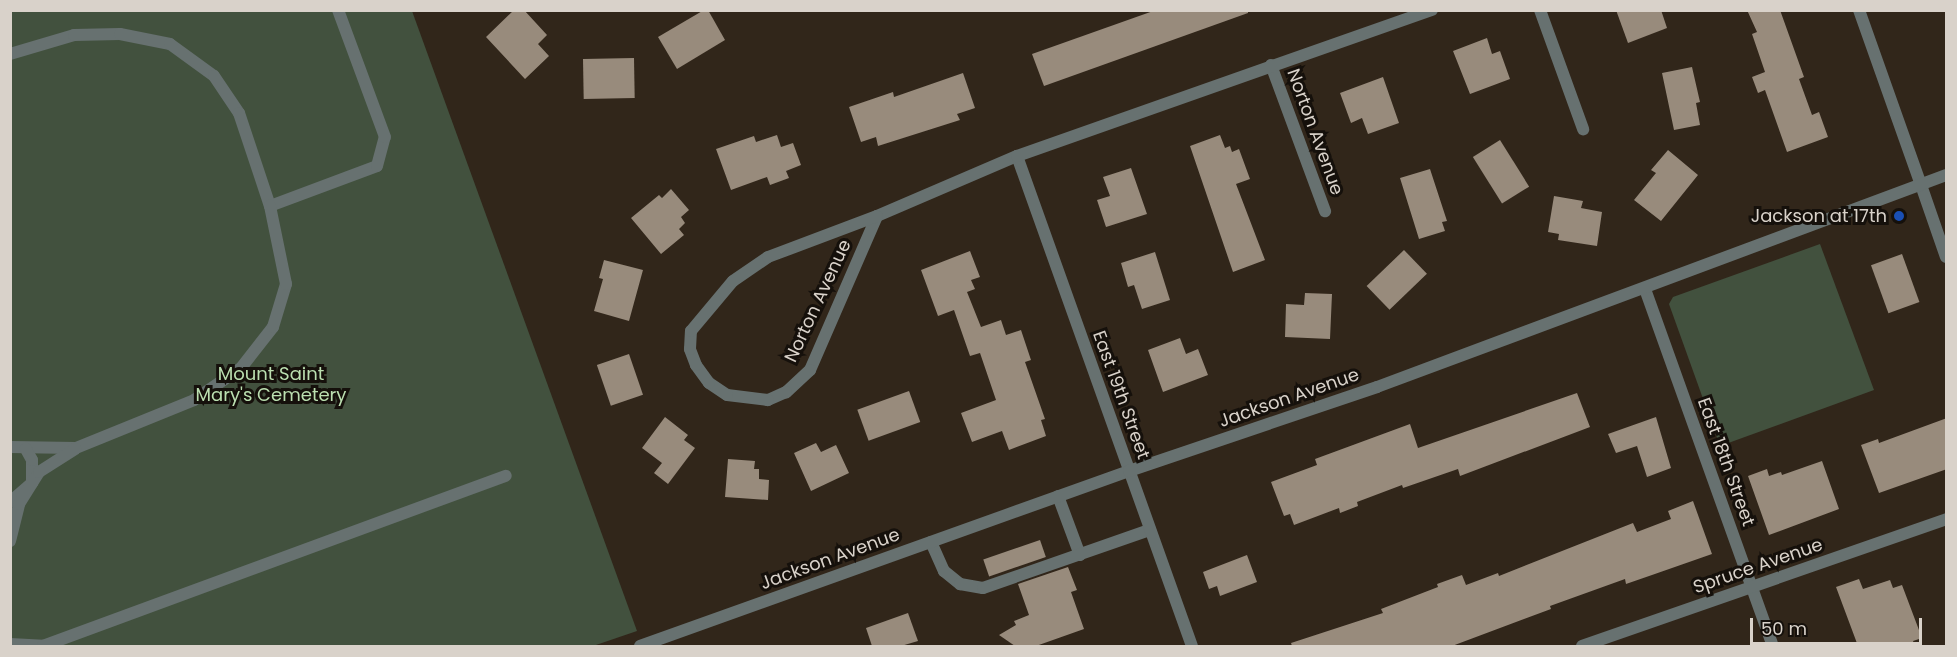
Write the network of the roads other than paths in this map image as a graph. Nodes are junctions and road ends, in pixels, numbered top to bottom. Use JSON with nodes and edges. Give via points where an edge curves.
{"nodes":[{"id":1,"x":338,"y":10,"type":"edge"},
{"id":2,"x":1432,"y":10,"type":"edge"},
{"id":3,"x":1540,"y":10,"type":"edge"},
{"id":4,"x":1859,"y":10,"type":"edge"},
{"id":5,"x":10,"y":54,"type":"edge"},
{"id":6,"x":1271,"y":65,"type":"junction"},
{"id":7,"x":1583,"y":129,"type":"dead end"},
{"id":8,"x":1017,"y":156,"type":"junction"},
{"id":9,"x":1947,"y":175,"type":"edge"},
{"id":10,"x":1921,"y":184,"type":"junction"},
{"id":11,"x":270,"y":206,"type":"junction"},
{"id":12,"x":1324,"y":211,"type":"dead end"},
{"id":13,"x":877,"y":216,"type":"junction"},
{"id":14,"x":1947,"y":257,"type":"edge"},
{"id":15,"x":1645,"y":289,"type":"junction"},
{"id":16,"x":10,"y":447,"type":"edge"},
{"id":17,"x":76,"y":448,"type":"junction"},
{"id":18,"x":26,"y":449,"type":"junction"},
{"id":19,"x":1129,"y":471,"type":"junction"},
{"id":20,"x":506,"y":476,"type":"dead end"},
{"id":21,"x":32,"y":483,"type":"junction"},
{"id":22,"x":1059,"y":496,"type":"junction"},
{"id":23,"x":10,"y":502,"type":"edge"},
{"id":24,"x":1947,"y":519,"type":"edge"},
{"id":25,"x":1150,"y":530,"type":"junction"},
{"id":26,"x":10,"y":541,"type":"edge"},
{"id":27,"x":931,"y":542,"type":"junction"},
{"id":28,"x":1080,"y":555,"type":"junction"},
{"id":29,"x":1752,"y":586,"type":"junction"},
{"id":30,"x":10,"y":644,"type":"edge"},
{"id":31,"x":640,"y":646,"type":"edge"},
{"id":32,"x":1192,"y":646,"type":"edge"},
{"id":33,"x":1582,"y":646,"type":"edge"},
{"id":34,"x":1773,"y":646,"type":"edge"}],
"edges":[{"from":1,"to":11,"type":"street","via":[[385,137],[377,166]]},
{"from":2,"to":6,"type":"street","name":"Norton Avenue"},
{"from":3,"to":7,"type":"street"},
{"from":4,"to":10,"type":"street"},
{"from":5,"to":11,"type":"street","via":[[74,35],[120,34],[170,44],[214,76],[239,113]]},
{"from":6,"to":8,"type":"street","name":"Norton Avenue"},
{"from":6,"to":12,"type":"street","name":"Norton Avenue"},
{"from":8,"to":13,"type":"street","name":"Norton Avenue"},
{"from":8,"to":19,"type":"street","name":"East 19th Street"},
{"from":9,"to":10,"type":"street","name":"Jackson Avenue"},
{"from":10,"to":14,"type":"street"},
{"from":10,"to":15,"type":"street","name":"Jackson Avenue"},
{"from":11,"to":17,"type":"street","via":[[286,284],[273,327],[241,368],[194,400]]},
{"from":13,"to":13,"type":"street","name":"Norton Avenue","via":[[768,257],[733,281],[691,331],[690,350],[709,383],[727,395],[768,400],[786,392],[810,370]]},
{"from":15,"to":19,"type":"street","name":"Jackson Avenue","via":[[1377,387]]},
{"from":15,"to":29,"type":"street","name":"East 18th Street"},
{"from":16,"to":18,"type":"street"},
{"from":17,"to":18,"type":"street"},
{"from":17,"to":21,"type":"street","via":[[39,472]]},
{"from":18,"to":21,"type":"street","via":[[32,460]]},
{"from":19,"to":22,"type":"street","name":"Jackson Avenue"},
{"from":19,"to":25,"type":"street","name":"East 19th Street"},
{"from":20,"to":30,"type":"street","via":[[42,646]]},
{"from":21,"to":23,"type":"street"},
{"from":21,"to":26,"type":"street","via":[[19,504]]},
{"from":22,"to":27,"type":"street","name":"Jackson Avenue"},
{"from":22,"to":28,"type":"street"},
{"from":24,"to":29,"type":"street","name":"Spruce Avenue"},
{"from":25,"to":28,"type":"street"},
{"from":25,"to":32,"type":"street","name":"East 19th Street"},
{"from":27,"to":28,"type":"street","via":[[944,571],[960,584],[983,588]]},
{"from":27,"to":31,"type":"street","name":"Jackson Avenue"},
{"from":29,"to":33,"type":"street","name":"Spruce Avenue"},
{"from":29,"to":34,"type":"street","name":"East 18th Street"}]}
